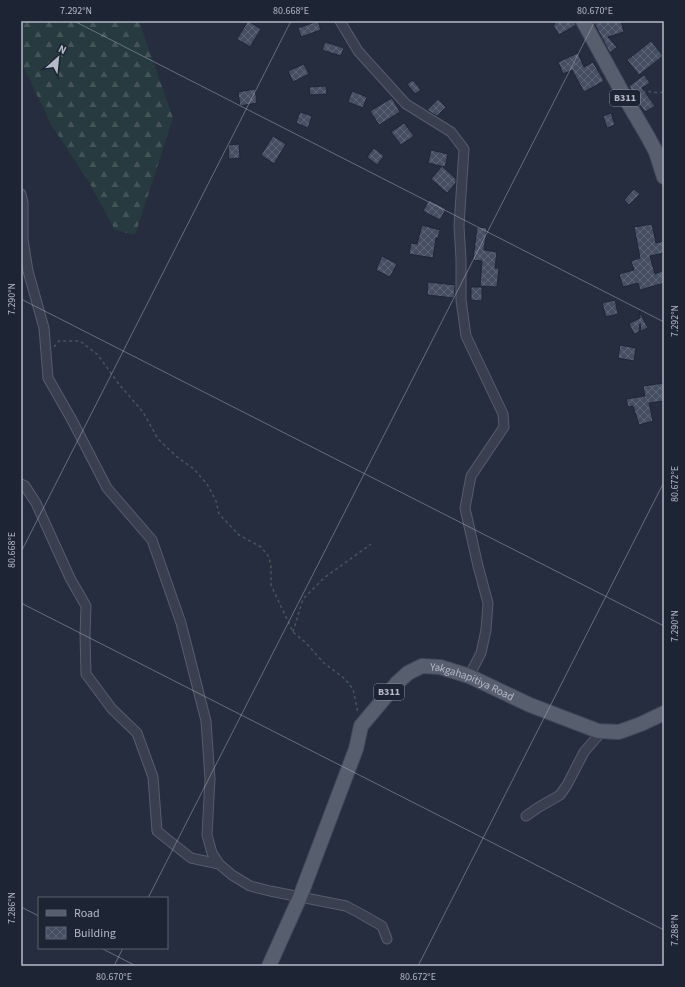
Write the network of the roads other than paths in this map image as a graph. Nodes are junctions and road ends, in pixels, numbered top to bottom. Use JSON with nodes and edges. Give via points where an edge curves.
{"nodes":[{"id":1,"x":340,"y":21,"type":"edge"},
{"id":2,"x":583,"y":21,"type":"edge"},
{"id":3,"x":664,"y":177,"type":"edge"},
{"id":4,"x":21,"y":194,"type":"edge"},
{"id":5,"x":21,"y":484,"type":"edge"},
{"id":6,"x":469,"y":676,"type":"junction"},
{"id":7,"x":664,"y":713,"type":"edge"},
{"id":8,"x":598,"y":731,"type":"junction"},
{"id":9,"x":526,"y":816,"type":"dead end"},
{"id":10,"x":219,"y":864,"type":"junction"},
{"id":11,"x":300,"y":897,"type":"junction"},
{"id":12,"x":387,"y":939,"type":"dead end"},
{"id":13,"x":269,"y":966,"type":"edge"}],
"edges":[{"from":1,"to":6,"type":"street","via":[[358,51],[406,104],[451,132],[464,148],[460,226],[461,300],[466,336],[503,414],[504,427],[471,476],[465,508],[488,603],[481,653]]},
{"from":2,"to":3,"type":"main road","number":"B311","via":[[656,152]]},
{"from":4,"to":10,"type":"street","via":[[23,240],[28,271],[44,328],[48,378],[107,488],[152,540],[181,623],[206,721],[210,779],[207,835],[212,853]]},
{"from":5,"to":10,"type":"street","via":[[36,502],[70,578],[86,606],[86,674],[112,709],[137,733],[153,777],[157,831],[191,858]]},
{"from":6,"to":8,"type":"main road","name":"Yakgahapitiya Road","number":"B311"},
{"from":6,"to":11,"type":"main road","name":"Yakgahapitiya Road","number":"B311","via":[[440,666],[422,666],[408,673],[397,683],[361,726],[356,749]]},
{"from":7,"to":8,"type":"main road","name":"Yakgahapitiya Road","number":"B311","via":[[619,732]]},
{"from":8,"to":9,"type":"street","via":[[597,737],[584,752],[560,795]]},
{"from":10,"to":11,"type":"street","via":[[250,886]]},
{"from":11,"to":12,"type":"street","via":[[346,906],[382,926]]},
{"from":11,"to":13,"type":"main road","name":"Yakgahapitiya Road","number":"B311"}]}
